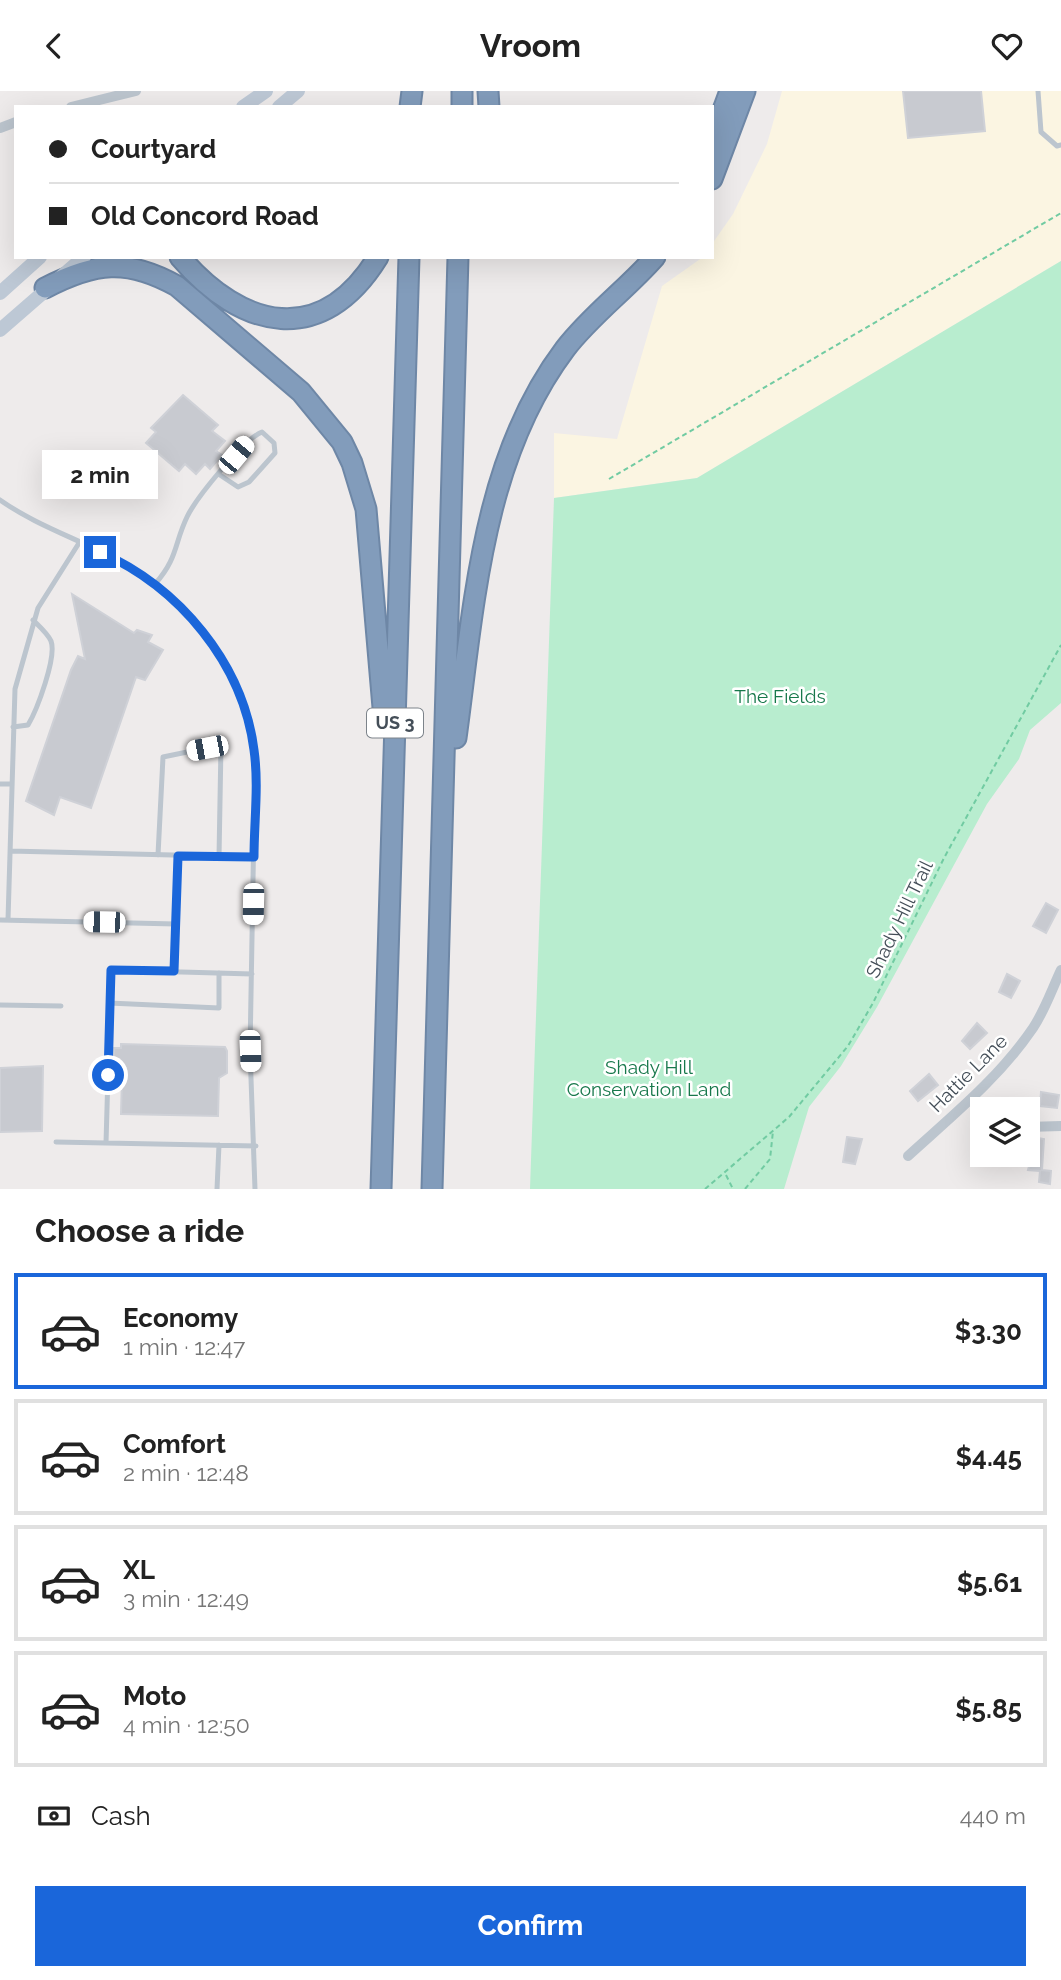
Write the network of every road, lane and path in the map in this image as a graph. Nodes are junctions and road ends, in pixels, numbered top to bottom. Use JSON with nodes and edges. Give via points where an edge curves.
{"nodes":[{"id":1,"x":110,"y":91,"type":"edge"},
{"id":2,"x":136,"y":91,"type":"edge"},
{"id":3,"x":266,"y":91,"type":"edge"},
{"id":4,"x":298,"y":91,"type":"edge"},
{"id":5,"x":730,"y":91,"type":"edge"},
{"id":6,"x":745,"y":91,"type":"edge"},
{"id":7,"x":1038,"y":91,"type":"edge"},
{"id":8,"x":93,"y":102,"type":"junction"},
{"id":9,"x":80,"y":105,"type":"edge"},
{"id":10,"x":246,"y":105,"type":"edge"},
{"id":11,"x":281,"y":105,"type":"edge"},
{"id":12,"x":714,"y":135,"type":"edge"},
{"id":13,"x":1061,"y":145,"type":"edge"},
{"id":14,"x":714,"y":174,"type":"edge"},
{"id":15,"x":1061,"y":213,"type":"edge"},
{"id":16,"x":38,"y":259,"type":"edge"},
{"id":17,"x":81,"y":259,"type":"edge"},
{"id":18,"x":153,"y":259,"type":"edge"},
{"id":19,"x":183,"y":259,"type":"edge"},
{"id":20,"x":377,"y":259,"type":"edge"},
{"id":21,"x":408,"y":259,"type":"edge"},
{"id":22,"x":458,"y":259,"type":"edge"},
{"id":23,"x":653,"y":259,"type":"edge"},
{"id":24,"x":177,"y":286,"type":"junction"},
{"id":25,"x":46,"y":288,"type":"junction"},
{"id":26,"x":0,"y":293,"type":"edge"},
{"id":27,"x":0,"y":330,"type":"edge"},
{"id":28,"x":220,"y":475,"type":"junction"},
{"id":29,"x":609,"y":479,"type":"dead end"},
{"id":30,"x":0,"y":500,"type":"edge"},
{"id":31,"x":79,"y":543,"type":"junction"},
{"id":32,"x":155,"y":584,"type":"junction"},
{"id":33,"x":33,"y":620,"type":"junction"},
{"id":34,"x":1061,"y":645,"type":"edge"},
{"id":35,"x":13,"y":727,"type":"junction"},
{"id":36,"x":0,"y":784,"type":"edge"},
{"id":37,"x":12,"y":784,"type":"junction"},
{"id":38,"x":392,"y":816,"type":"junction"},
{"id":39,"x":442,"y":833,"type":"junction"},
{"id":40,"x":10,"y":851,"type":"junction"},
{"id":41,"x":158,"y":855,"type":"junction"},
{"id":42,"x":178,"y":856,"type":"junction"},
{"id":43,"x":219,"y":857,"type":"junction"},
{"id":44,"x":254,"y":857,"type":"junction"},
{"id":45,"x":0,"y":920,"type":"edge"},
{"id":46,"x":8,"y":920,"type":"junction"},
{"id":47,"x":176,"y":924,"type":"junction"},
{"id":48,"x":1061,"y":970,"type":"edge"},
{"id":49,"x":174,"y":971,"type":"junction"},
{"id":50,"x":219,"y":972,"type":"junction"},
{"id":51,"x":251,"y":974,"type":"junction"},
{"id":52,"x":109,"y":1003,"type":"junction"},
{"id":53,"x":0,"y":1005,"type":"edge"},
{"id":54,"x":61,"y":1006,"type":"dead end"},
{"id":55,"x":1061,"y":1126,"type":"edge"},
{"id":56,"x":1040,"y":1127,"type":"edge"},
{"id":57,"x":774,"y":1130,"type":"junction"},
{"id":58,"x":56,"y":1142,"type":"dead end"},
{"id":59,"x":106,"y":1143,"type":"junction"},
{"id":60,"x":219,"y":1146,"type":"junction"},
{"id":61,"x":256,"y":1146,"type":"junction"},
{"id":62,"x":908,"y":1156,"type":"dead end"},
{"id":63,"x":724,"y":1173,"type":"junction"},
{"id":64,"x":217,"y":1189,"type":"edge"},
{"id":65,"x":255,"y":1189,"type":"edge"},
{"id":66,"x":381,"y":1189,"type":"edge"},
{"id":67,"x":432,"y":1189,"type":"edge"},
{"id":68,"x":705,"y":1189,"type":"edge"},
{"id":69,"x":733,"y":1189,"type":"edge"},
{"id":70,"x":745,"y":1189,"type":"edge"}],
"edges":[{"from":1,"to":8,"type":"street"},
{"from":2,"to":8,"type":"street"},
{"from":3,"to":10,"type":"main road"},
{"from":4,"to":11,"type":"main road"},
{"from":5,"to":12,"type":"highway"},
{"from":6,"to":14,"type":"highway"},
{"from":7,"to":13,"type":"lane","via":[[1041,132]]},
{"from":8,"to":9,"type":"street"},
{"from":15,"to":29,"type":"path"},
{"from":16,"to":26,"type":"main road"},
{"from":17,"to":25,"type":"main road"},
{"from":18,"to":24,"type":"highway"},
{"from":19,"to":20,"type":"highway","via":[[234,306],[267,318],[288,319],[337,304],[365,278]]},
{"from":21,"to":38,"type":"highway","number":"US 3"},
{"from":22,"to":39,"type":"highway","number":"US 3"},
{"from":23,"to":39,"type":"highway","via":[[567,346],[518,429],[478,577]]},
{"from":24,"to":25,"type":"highway","via":[[142,270],[108,265]]},
{"from":24,"to":38,"type":"highway","via":[[301,392],[342,442],[352,463],[366,509],[371,551]]},
{"from":25,"to":27,"type":"main road"},
{"from":28,"to":28,"type":"lane","via":[[238,487],[249,482],[275,453],[274,443],[262,432],[253,436]]},
{"from":28,"to":32,"type":"lane","via":[[194,505],[171,564]]},
{"from":30,"to":31,"type":"lane"},
{"from":31,"to":32,"type":"lane"},
{"from":31,"to":33,"type":"lane"},
{"from":32,"to":44,"type":"lane","via":[[201,629],[242,702],[255,758]]},
{"from":33,"to":35,"type":"lane","via":[[15,689]]},
{"from":33,"to":35,"type":"lane","via":[[51,641],[52,654],[28,725]]},
{"from":34,"to":57,"type":"path","name":"Shady Hill Trail","via":[[848,1046]]},
{"from":35,"to":37,"type":"lane"},
{"from":36,"to":37,"type":"lane"},
{"from":37,"to":40,"type":"lane"},
{"from":38,"to":66,"type":"highway","number":"US 3"},
{"from":39,"to":67,"type":"highway","number":"US 3"},
{"from":40,"to":41,"type":"lane"},
{"from":40,"to":46,"type":"lane"},
{"from":41,"to":42,"type":"lane"},
{"from":41,"to":43,"type":"lane","via":[[163,757],[221,745]]},
{"from":42,"to":43,"type":"lane"},
{"from":42,"to":47,"type":"lane"},
{"from":43,"to":44,"type":"lane"},
{"from":44,"to":51,"type":"lane"},
{"from":45,"to":46,"type":"lane"},
{"from":46,"to":47,"type":"lane"},
{"from":47,"to":49,"type":"lane"},
{"from":48,"to":62,"type":"street","name":"Hattie Lane","via":[[1021,1044],[991,1080]]},
{"from":49,"to":50,"type":"lane"},
{"from":49,"to":52,"type":"lane","via":[[111,970]]},
{"from":50,"to":51,"type":"lane"},
{"from":50,"to":52,"type":"lane","via":[[219,1008]]},
{"from":51,"to":61,"type":"lane"},
{"from":52,"to":59,"type":"lane"},
{"from":53,"to":54,"type":"lane"},
{"from":55,"to":56,"type":"street"},
{"from":57,"to":63,"type":"path","name":"Shady Hill Trail"},
{"from":57,"to":70,"type":"path","via":[[770,1159]]},
{"from":58,"to":59,"type":"lane"},
{"from":59,"to":60,"type":"lane"},
{"from":60,"to":61,"type":"lane"},
{"from":60,"to":64,"type":"lane"},
{"from":61,"to":65,"type":"lane"},
{"from":63,"to":68,"type":"path","name":"Shady Hill Trail"},
{"from":63,"to":69,"type":"path"}]}
